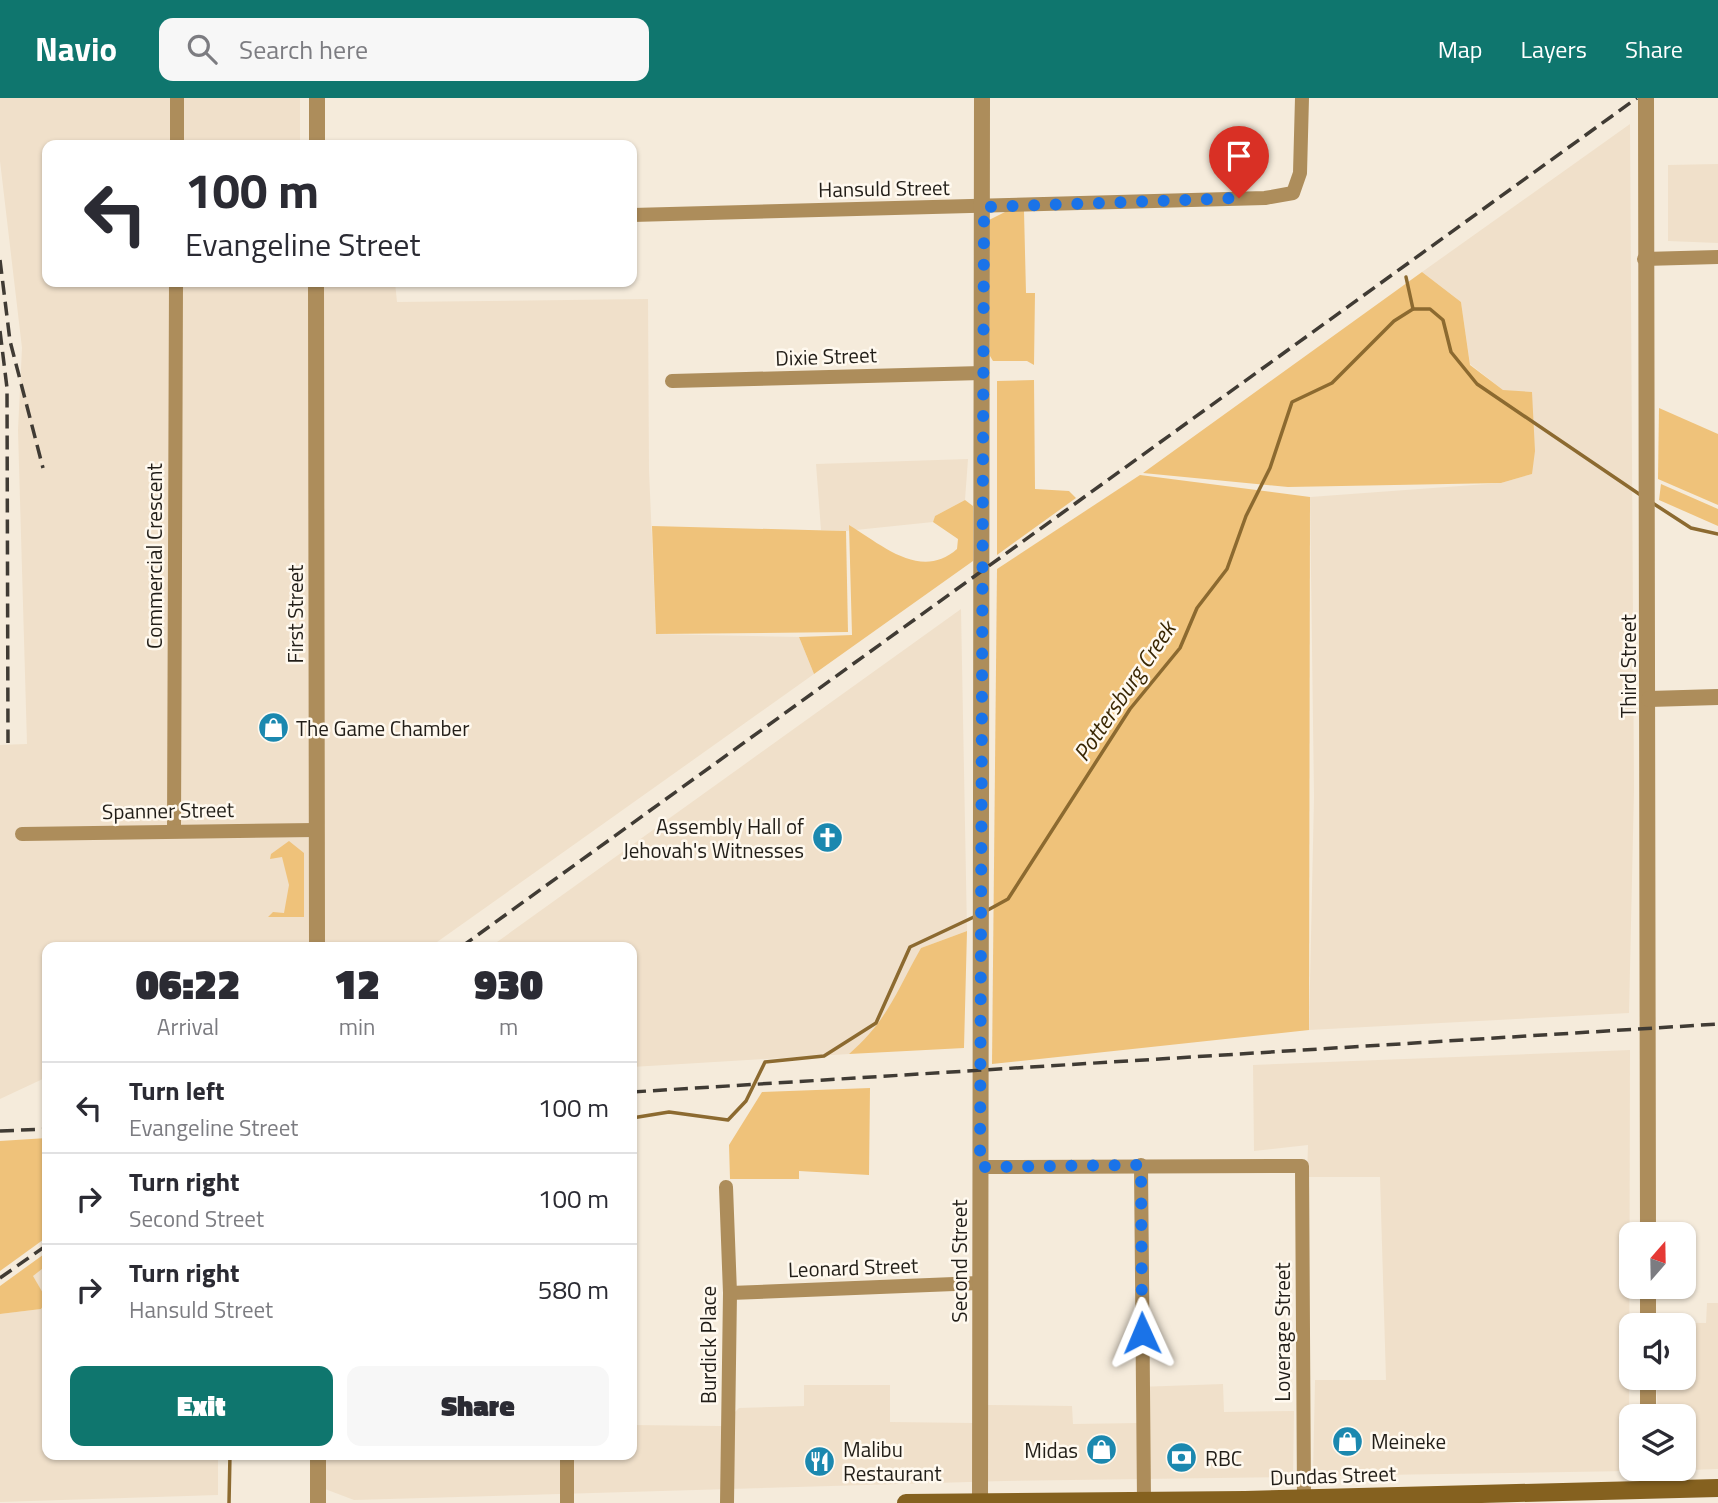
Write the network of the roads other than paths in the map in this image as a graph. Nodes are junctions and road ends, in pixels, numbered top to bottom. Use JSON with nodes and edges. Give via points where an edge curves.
{"nodes":[{"id":1,"x":177,"y":98,"type":"edge"},
{"id":2,"x":317,"y":98,"type":"edge"},
{"id":3,"x":982,"y":98,"type":"edge"},
{"id":4,"x":1302,"y":98,"type":"edge"},
{"id":5,"x":1646,"y":98,"type":"edge"},
{"id":6,"x":177,"y":140,"type":"edge"},
{"id":7,"x":317,"y":140,"type":"edge"},
{"id":8,"x":984,"y":207,"type":"junction"},
{"id":9,"x":637,"y":215,"type":"edge"},
{"id":10,"x":1718,"y":257,"type":"edge"},
{"id":11,"x":1644,"y":259,"type":"junction"},
{"id":12,"x":176,"y":287,"type":"edge"},
{"id":13,"x":316,"y":287,"type":"edge"},
{"id":14,"x":982,"y":373,"type":"junction"},
{"id":15,"x":672,"y":381,"type":"dead end"},
{"id":16,"x":1718,"y":697,"type":"edge"},
{"id":17,"x":1649,"y":699,"type":"junction"},
{"id":18,"x":315,"y":830,"type":"junction"},
{"id":19,"x":174,"y":831,"type":"junction"},
{"id":20,"x":22,"y":834,"type":"dead end"},
{"id":21,"x":317,"y":942,"type":"edge"},
{"id":22,"x":1141,"y":1165,"type":"junction"},
{"id":23,"x":980,"y":1167,"type":"junction"},
{"id":24,"x":726,"y":1187,"type":"dead end"},
{"id":25,"x":1648,"y":1222,"type":"edge"},
{"id":26,"x":979,"y":1283,"type":"junction"},
{"id":27,"x":730,"y":1293,"type":"junction"},
{"id":28,"x":318,"y":1460,"type":"edge"},
{"id":29,"x":567,"y":1460,"type":"edge"},
{"id":30,"x":1647,"y":1481,"type":"edge"},
{"id":31,"x":1718,"y":1488,"type":"edge"},
{"id":32,"x":1647,"y":1490,"type":"junction"},
{"id":33,"x":1577,"y":1497,"type":"edge"},
{"id":34,"x":1304,"y":1499,"type":"junction"},
{"id":35,"x":1411,"y":1499,"type":"edge"},
{"id":36,"x":1144,"y":1500,"type":"junction"},
{"id":37,"x":980,"y":1502,"type":"edge"},
{"id":38,"x":1245,"y":1502,"type":"edge"},
{"id":39,"x":318,"y":1503,"type":"edge"},
{"id":40,"x":567,"y":1503,"type":"edge"},
{"id":41,"x":727,"y":1503,"type":"edge"},
{"id":42,"x":906,"y":1503,"type":"edge"}],
"edges":[{"from":1,"to":6,"type":"street"},
{"from":2,"to":7,"type":"street"},
{"from":3,"to":8,"type":"street","name":"Second Street"},
{"from":4,"to":8,"type":"street","name":"Hansuld Street","via":[[1300,173],[1293,193],[1265,198]]},
{"from":5,"to":11,"type":"street","name":"Third Street"},
{"from":8,"to":9,"type":"street","name":"Hansuld Street"},
{"from":8,"to":14,"type":"street","name":"Second Street"},
{"from":10,"to":11,"type":"street"},
{"from":11,"to":17,"type":"street","name":"Third Street"},
{"from":12,"to":19,"type":"street","name":"Commercial Crescent"},
{"from":13,"to":18,"type":"street","name":"First Street"},
{"from":14,"to":15,"type":"street","name":"Dixie Street"},
{"from":14,"to":23,"type":"street","name":"Second Street"},
{"from":16,"to":17,"type":"street"},
{"from":17,"to":25,"type":"street","name":"Third Street"},
{"from":18,"to":19,"type":"street","name":"Spanner Street"},
{"from":18,"to":21,"type":"street","name":"First Street"},
{"from":19,"to":20,"type":"street","name":"Spanner Street"},
{"from":22,"to":23,"type":"street"},
{"from":22,"to":34,"type":"street","name":"Loverage Street","via":[[1302,1166]]},
{"from":22,"to":36,"type":"street"},
{"from":23,"to":26,"type":"street","name":"Second Street"},
{"from":24,"to":27,"type":"street","name":"Burdick Place"},
{"from":26,"to":27,"type":"street","name":"Leonard Street"},
{"from":26,"to":37,"type":"street","name":"Second Street"},
{"from":27,"to":41,"type":"street","name":"Burdick Place"},
{"from":28,"to":39,"type":"street"},
{"from":29,"to":40,"type":"street"},
{"from":30,"to":32,"type":"street"},
{"from":31,"to":32,"type":"main road","name":"Dundas Street"},
{"from":32,"to":33,"type":"main road","name":"Dundas Street"},
{"from":33,"to":35,"type":"main road","name":"Dundas Street"},
{"from":34,"to":35,"type":"main road","name":"Dundas Street"},
{"from":34,"to":38,"type":"main road","name":"Dundas Street"},
{"from":36,"to":37,"type":"main road","name":"Dundas Street"},
{"from":36,"to":38,"type":"main road","name":"Dundas Street"},
{"from":37,"to":42,"type":"main road","name":"Dundas Street"}]}
